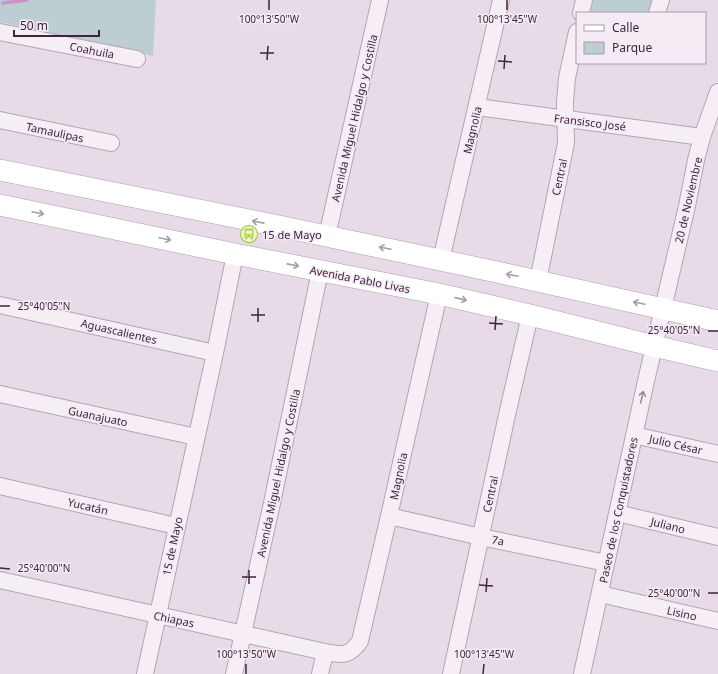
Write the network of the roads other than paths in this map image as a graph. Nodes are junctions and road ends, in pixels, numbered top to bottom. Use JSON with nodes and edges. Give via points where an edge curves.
{"nodes":[{"id":1,"x":380,"y":0,"type":"edge"},
{"id":2,"x":501,"y":0,"type":"edge"},
{"id":3,"x":584,"y":0,"type":"edge"},
{"id":4,"x":661,"y":0,"type":"edge"},
{"id":5,"x":581,"y":12,"type":"edge"},
{"id":6,"x":657,"y":12,"type":"edge"},
{"id":7,"x":0,"y":32,"type":"edge"},
{"id":8,"x":576,"y":40,"type":"edge"},
{"id":9,"x":137,"y":59,"type":"dead end"},
{"id":10,"x":718,"y":92,"type":"edge"},
{"id":11,"x":477,"y":107,"type":"junction"},
{"id":12,"x":566,"y":119,"type":"junction"},
{"id":13,"x":713,"y":119,"type":"edge"},
{"id":14,"x":0,"y":120,"type":"edge"},
{"id":15,"x":702,"y":137,"type":"junction"},
{"id":16,"x":111,"y":143,"type":"dead end"},
{"id":17,"x":0,"y":170,"type":"edge"},
{"id":18,"x":0,"y":205,"type":"edge"},
{"id":19,"x":327,"y":236,"type":"junction"},
{"id":20,"x":235,"y":254,"type":"junction"},
{"id":21,"x":441,"y":260,"type":"junction"},
{"id":22,"x":320,"y":271,"type":"junction"},
{"id":23,"x":538,"y":281,"type":"junction"},
{"id":24,"x":439,"y":294,"type":"junction"},
{"id":25,"x":0,"y":305,"type":"edge"},
{"id":26,"x":662,"y":308,"type":"junction"},
{"id":27,"x":530,"y":315,"type":"junction"},
{"id":28,"x":718,"y":321,"type":"edge"},
{"id":29,"x":654,"y":346,"type":"junction"},
{"id":30,"x":215,"y":353,"type":"junction"},
{"id":31,"x":718,"y":361,"type":"edge"},
{"id":32,"x":0,"y":394,"type":"edge"},
{"id":33,"x":634,"y":435,"type":"junction"},
{"id":34,"x":196,"y":437,"type":"junction"},
{"id":35,"x":718,"y":454,"type":"edge"},
{"id":36,"x":0,"y":486,"type":"edge"},
{"id":37,"x":617,"y":513,"type":"junction"},
{"id":38,"x":389,"y":516,"type":"junction"},
{"id":39,"x":176,"y":526,"type":"junction"},
{"id":40,"x":481,"y":537,"type":"junction"},
{"id":41,"x":718,"y":537,"type":"edge"},
{"id":42,"x":606,"y":563,"type":"junction"},
{"id":43,"x":0,"y":580,"type":"edge"},
{"id":44,"x":600,"y":594,"type":"junction"},
{"id":45,"x":158,"y":615,"type":"junction"},
{"id":46,"x":718,"y":621,"type":"edge"},
{"id":47,"x":243,"y":633,"type":"junction"},
{"id":48,"x":325,"y":652,"type":"junction"},
{"id":49,"x":348,"y":654,"type":"joint"},
{"id":50,"x":145,"y":674,"type":"edge"},
{"id":51,"x":234,"y":674,"type":"edge"},
{"id":52,"x":320,"y":674,"type":"edge"},
{"id":53,"x":451,"y":674,"type":"edge"},
{"id":54,"x":582,"y":674,"type":"edge"}],
"edges":[{"from":1,"to":19,"type":"street","name":"Avenida Miguel Hidalgo y Costilla"},
{"from":2,"to":11,"type":"street","name":"Magnolia"},
{"from":3,"to":5,"type":"street"},
{"from":4,"to":6,"type":"street"},
{"from":7,"to":9,"type":"street","name":"Coahuila"},
{"from":8,"to":12,"type":"street","name":"Central","via":[[567,78]]},
{"from":10,"to":13,"type":"street","name":"20 de Noviembre"},
{"from":11,"to":12,"type":"street","name":"Fransisco José"},
{"from":11,"to":21,"type":"street","name":"Magnolia"},
{"from":12,"to":15,"type":"street","name":"Fransisco José"},
{"from":12,"to":23,"type":"street","name":"Central","via":[[566,143]]},
{"from":13,"to":15,"type":"street","name":"20 de Noviembre"},
{"from":14,"to":16,"type":"street","name":"Tamaulipas"},
{"from":15,"to":26,"type":"street","name":"20 de Noviembre"},
{"from":19,"to":17,"type":"main road","one_way":true},
{"from":18,"to":20,"type":"main road","name":"Avenida Pablo Livas","one_way":true},
{"from":21,"to":19,"type":"main road","one_way":true},
{"from":20,"to":22,"type":"main road","name":"Avenida Pablo Livas","one_way":true},
{"from":20,"to":30,"type":"street","name":"15 de Mayo"},
{"from":23,"to":21,"type":"main road","one_way":true},
{"from":22,"to":24,"type":"main road","name":"Avenida Pablo Livas"},
{"from":22,"to":47,"type":"street","name":"Avenida Miguel Hidalgo y Costilla"},
{"from":26,"to":23,"type":"main road","one_way":true},
{"from":24,"to":27,"type":"main road","name":"Avenida Pablo Livas","one_way":true},
{"from":24,"to":38,"type":"street","name":"Magnolia"},
{"from":25,"to":30,"type":"street","name":"Aguascalientes"},
{"from":26,"to":28,"type":"main road"},
{"from":26,"to":29,"type":"street","name":"20 de Noviembre"},
{"from":27,"to":29,"type":"main road","name":"Avenida Pablo Livas"},
{"from":27,"to":40,"type":"street","name":"Central"},
{"from":29,"to":31,"type":"main road","name":"Avenida Pablo Livas"},
{"from":33,"to":29,"type":"street","name":"Paseo de los Conquistadores","one_way":true},
{"from":30,"to":34,"type":"street","name":"15 de Mayo"},
{"from":32,"to":34,"type":"street","name":"Guanajuato"},
{"from":33,"to":35,"type":"street","name":"Julio César"},
{"from":33,"to":37,"type":"street","name":"Paseo de los Conquistadores"},
{"from":34,"to":39,"type":"street","name":"15 de Mayo"},
{"from":36,"to":39,"type":"street","name":"Yucatán"},
{"from":37,"to":41,"type":"street","name":"Juliano"},
{"from":37,"to":42,"type":"street","name":"Paseo de los Conquistadores"},
{"from":38,"to":40,"type":"street","name":"7a"},
{"from":38,"to":49,"type":"street","name":"Magnolia","via":[[360,641]]},
{"from":39,"to":45,"type":"street","name":"15 de Mayo"},
{"from":40,"to":42,"type":"street","name":"7a"},
{"from":40,"to":53,"type":"street","name":"Central"},
{"from":42,"to":44,"type":"street","name":"Paseo de los Conquistadores"},
{"from":43,"to":45,"type":"street","name":"Chiapas"},
{"from":44,"to":46,"type":"street","name":"Lisino"},
{"from":44,"to":54,"type":"street","name":"Paseo de los Conquistadores"},
{"from":45,"to":47,"type":"street","name":"Chiapas"},
{"from":45,"to":50,"type":"street","name":"15 de Mayo"},
{"from":47,"to":48,"type":"street","name":"Chiapas"},
{"from":47,"to":51,"type":"street","name":"Avenida Miguel Hidalgo y Costilla"},
{"from":48,"to":49,"type":"street","name":"Chiapas"},
{"from":48,"to":52,"type":"street"}]}
